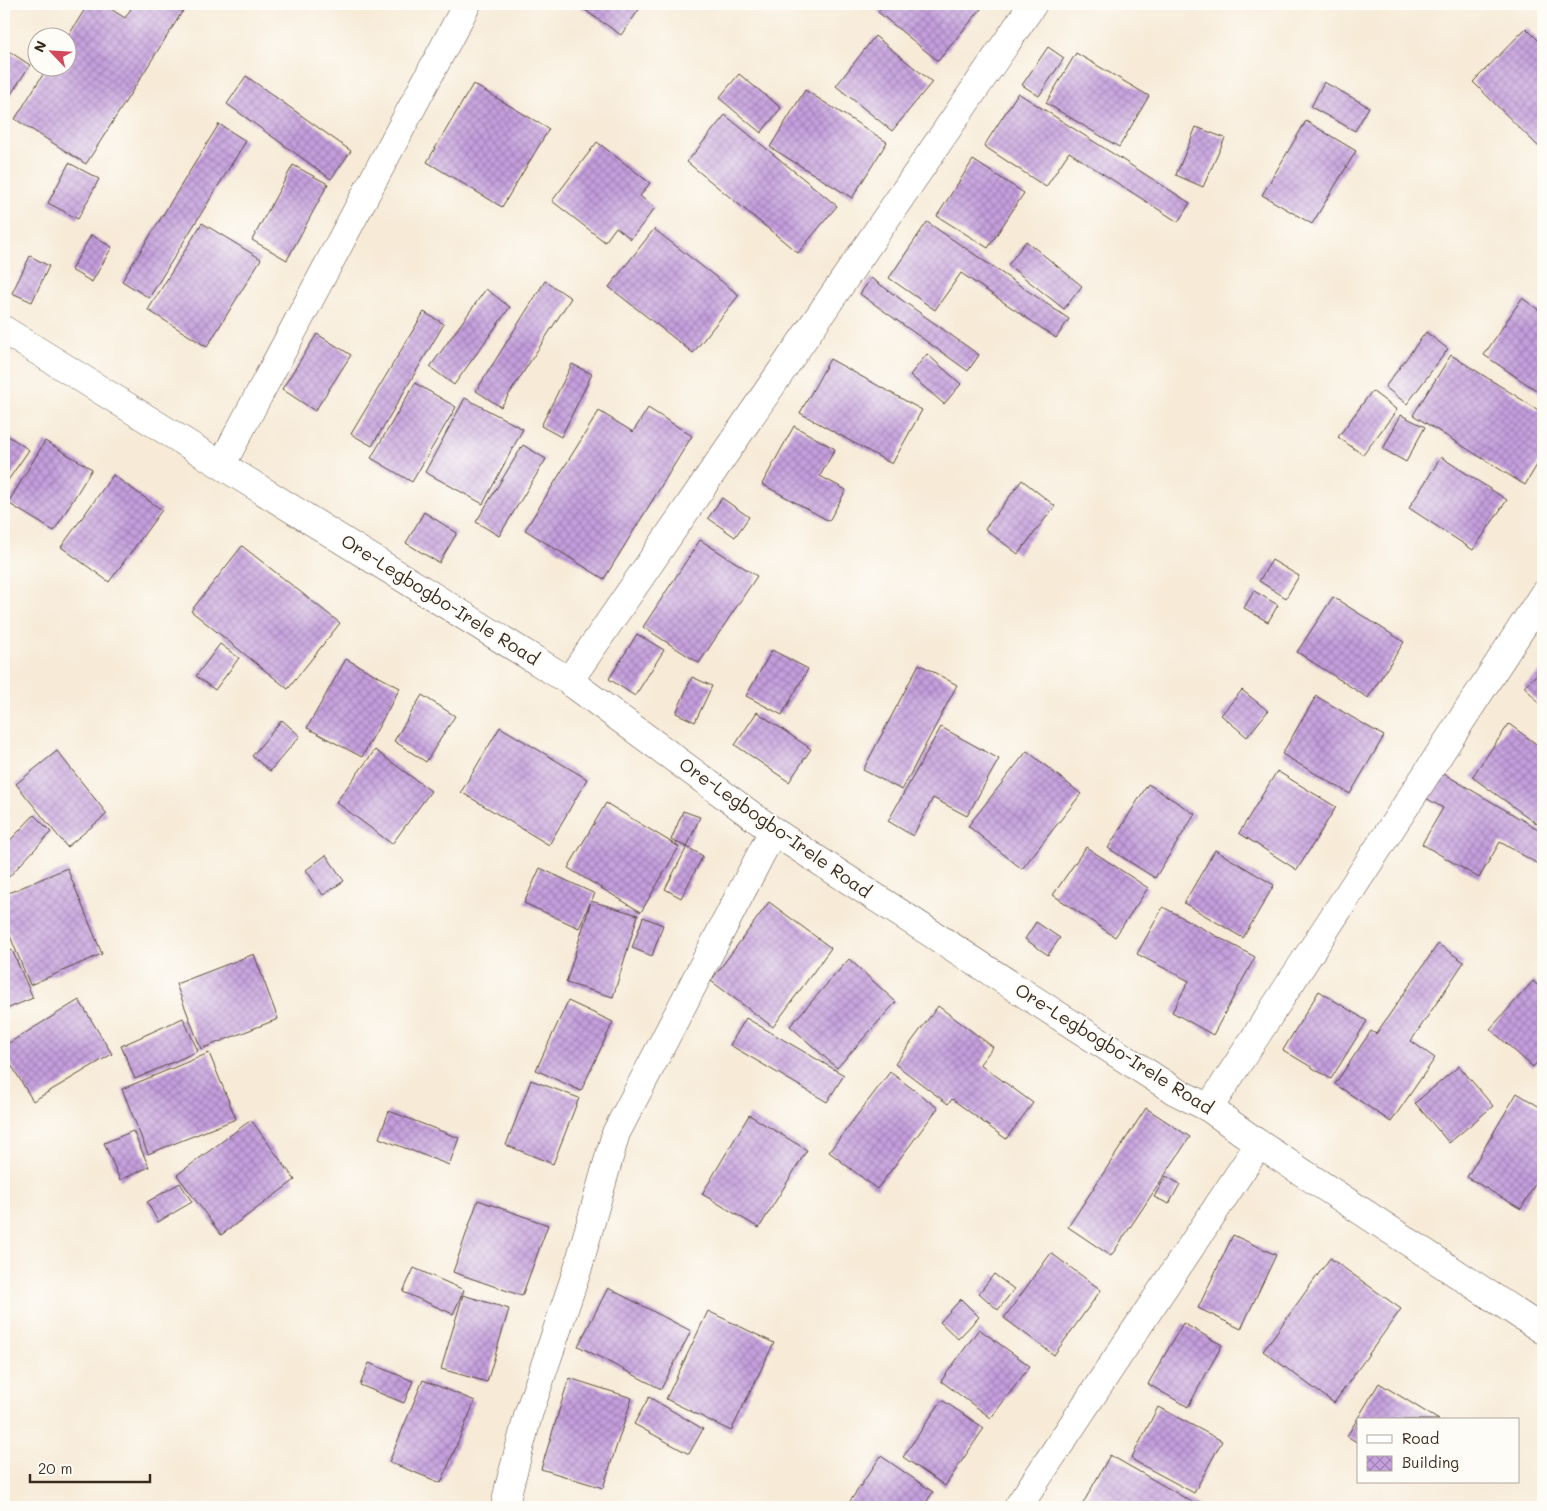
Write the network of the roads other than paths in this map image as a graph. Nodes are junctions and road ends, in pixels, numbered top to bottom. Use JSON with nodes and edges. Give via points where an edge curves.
{"nodes":[{"id":1,"x":467,"y":4,"type":"edge"},
{"id":2,"x":1033,"y":4,"type":"edge"},
{"id":3,"x":4,"y":330,"type":"edge"},
{"id":4,"x":222,"y":464,"type":"junction"},
{"id":5,"x":1543,"y":595,"type":"edge"},
{"id":6,"x":569,"y":681,"type":"junction"},
{"id":7,"x":773,"y":831,"type":"junction"},
{"id":8,"x":1209,"y":1108,"type":"junction"},
{"id":9,"x":1259,"y":1144,"type":"junction"},
{"id":10,"x":1543,"y":1330,"type":"edge"},
{"id":11,"x":505,"y":1507,"type":"edge"},
{"id":12,"x":1018,"y":1507,"type":"edge"}],
"edges":[{"from":1,"to":4,"type":"street"},
{"from":2,"to":6,"type":"street"},
{"from":3,"to":4,"type":"street","name":"Ore-Legbogbo-Irele Road"},
{"from":4,"to":6,"type":"street","name":"Ore-Legbogbo-Irele Road"},
{"from":5,"to":8,"type":"street"},
{"from":6,"to":7,"type":"street","name":"Ore-Legbogbo-Irele Road"},
{"from":7,"to":8,"type":"street","name":"Ore-Legbogbo-Irele Road","via":[[1175,1091]]},
{"from":7,"to":11,"type":"street","via":[[616,1133],[577,1271],[529,1412]]},
{"from":8,"to":9,"type":"street","name":"Ore-Legbogbo-Irele Road"},
{"from":9,"to":10,"type":"street","name":"Ore-Legbogbo-Irele Road"},
{"from":9,"to":12,"type":"street"}]}
